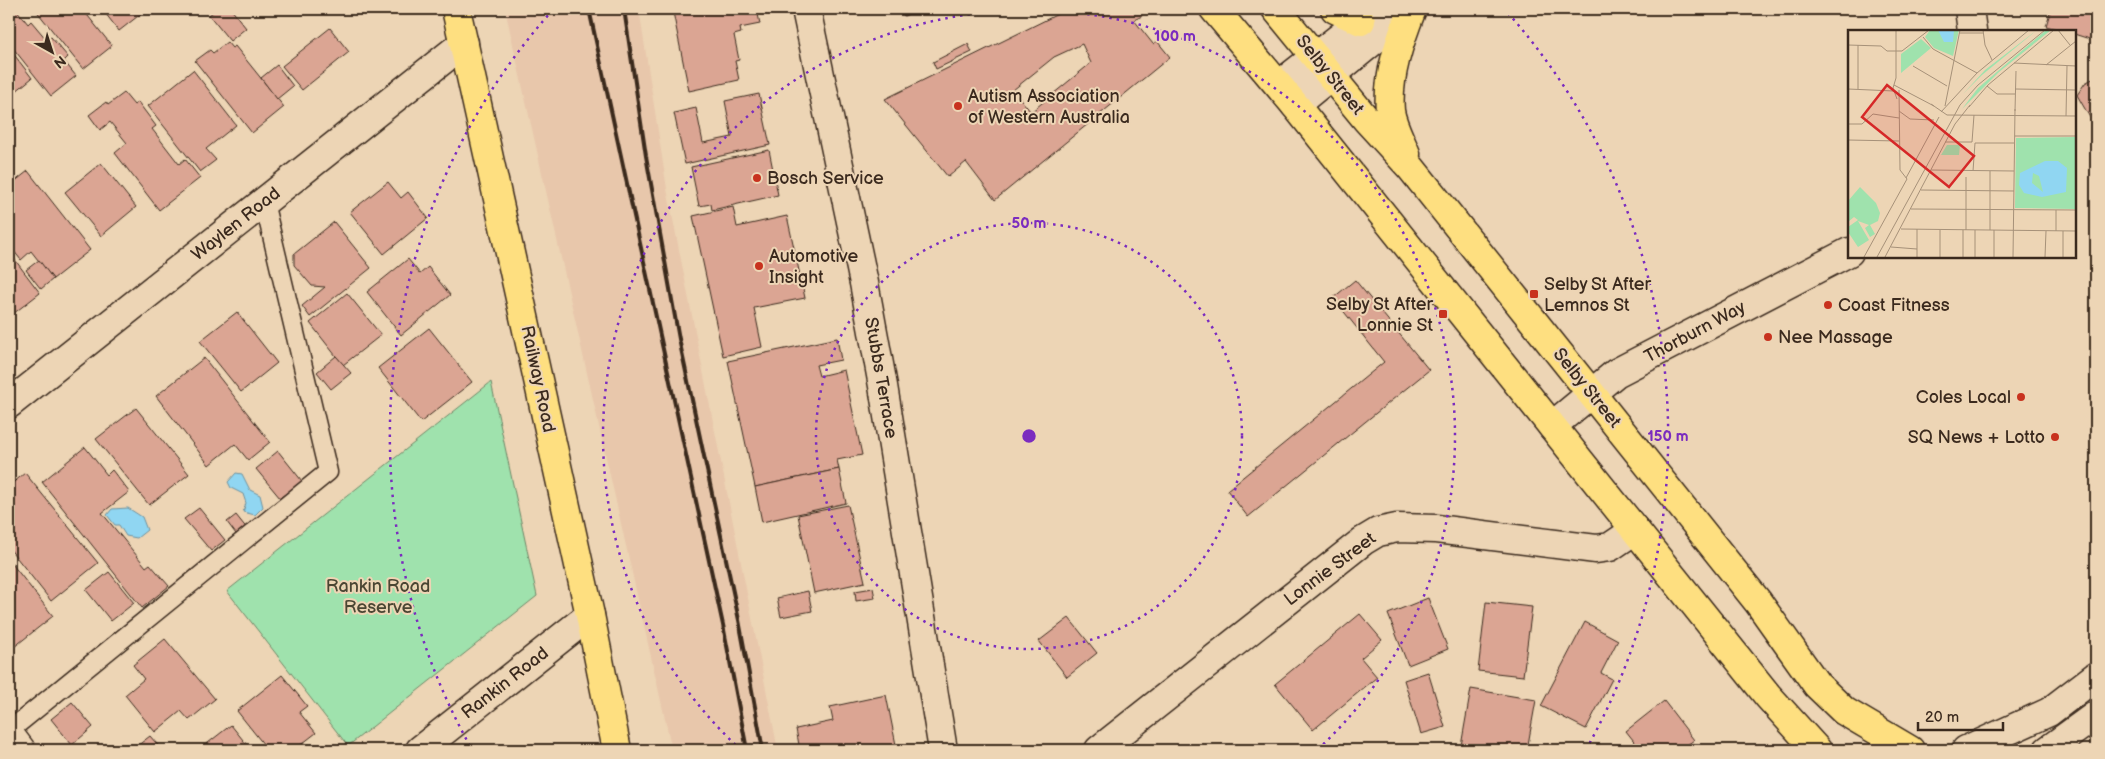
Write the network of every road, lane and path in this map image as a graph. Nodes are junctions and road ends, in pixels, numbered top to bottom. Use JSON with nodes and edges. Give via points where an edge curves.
{"nodes":[{"id":1,"x":456,"y":9,"type":"edge"},
{"id":2,"x":806,"y":9,"type":"edge"},
{"id":3,"x":1214,"y":9,"type":"edge"},
{"id":4,"x":1276,"y":9,"type":"edge"},
{"id":5,"x":1335,"y":9,"type":"edge"},
{"id":6,"x":1412,"y":9,"type":"edge"},
{"id":7,"x":1969,"y":9,"type":"edge"},
{"id":8,"x":1369,"y":15,"type":"edge"},
{"id":9,"x":1972,"y":30,"type":"edge"},
{"id":10,"x":464,"y":43,"type":"junction"},
{"id":11,"x":1323,"y":67,"type":"junction"},
{"id":12,"x":1287,"y":95,"type":"junction"},
{"id":13,"x":1411,"y":168,"type":"junction"},
{"id":14,"x":264,"y":202,"type":"junction"},
{"id":15,"x":1848,"y":253,"type":"edge"},
{"id":16,"x":1591,"y":394,"type":"junction"},
{"id":17,"x":9,"y":404,"type":"edge"},
{"id":18,"x":1552,"y":426,"type":"junction"},
{"id":19,"x":1635,"y":530,"type":"junction"},
{"id":20,"x":590,"y":615,"type":"junction"},
{"id":21,"x":2096,"y":676,"type":"edge"},
{"id":22,"x":2096,"y":715,"type":"edge"},
{"id":23,"x":9,"y":733,"type":"edge"},
{"id":24,"x":22,"y":750,"type":"edge"},
{"id":25,"x":420,"y":750,"type":"edge"},
{"id":26,"x":617,"y":750,"type":"edge"},
{"id":27,"x":943,"y":750,"type":"edge"},
{"id":28,"x":1098,"y":750,"type":"edge"},
{"id":29,"x":1817,"y":750,"type":"edge"},
{"id":30,"x":1910,"y":750,"type":"edge"},
{"id":31,"x":1966,"y":750,"type":"edge"},
{"id":32,"x":2048,"y":750,"type":"edge"}],
"edges":[{"from":1,"to":10,"type":"main road","name":"Railway Road"},
{"from":2,"to":27,"type":"street","name":"Stubbs Terrace","via":[[864,283]]},
{"from":3,"to":12,"type":"main road"},
{"from":4,"to":11,"type":"main road","name":"Selby Street"},
{"from":5,"to":8,"type":"main road"},
{"from":6,"to":11,"type":"street"},
{"from":6,"to":13,"type":"main road","via":[[1392,75],[1390,112]]},
{"from":7,"to":9,"type":"street"},
{"from":8,"to":11,"type":"street"},
{"from":10,"to":14,"type":"street","name":"Waylen Road"},
{"from":10,"to":20,"type":"main road","name":"Railway Road"},
{"from":11,"to":12,"type":"street"},
{"from":11,"to":13,"type":"main road","name":"Selby Street"},
{"from":12,"to":18,"type":"main road"},
{"from":13,"to":16,"type":"main road","name":"Selby Street"},
{"from":14,"to":17,"type":"street","name":"Waylen Road"},
{"from":14,"to":23,"type":"lane","via":[[328,472]]},
{"from":15,"to":16,"type":"street","name":"Thorburn Way","via":[[1616,373]]},
{"from":16,"to":18,"type":"street","name":"Thorburn Way"},
{"from":16,"to":30,"type":"main road","name":"Selby Street","via":[[1758,602],[1826,695],[1854,718]]},
{"from":18,"to":19,"type":"main road"},
{"from":19,"to":28,"type":"street","name":"Lonnie Street","via":[[1610,547],[1596,549],[1436,529],[1397,528],[1378,532]]},
{"from":19,"to":29,"type":"main road","via":[[1768,696]]},
{"from":20,"to":25,"type":"street","name":"Rankin Road"},
{"from":20,"to":26,"type":"main road","name":"Railway Road"},
{"from":21,"to":31,"type":"street","via":[[2049,712]]},
{"from":22,"to":32,"type":"street"},
{"from":23,"to":24,"type":"street"}]}
